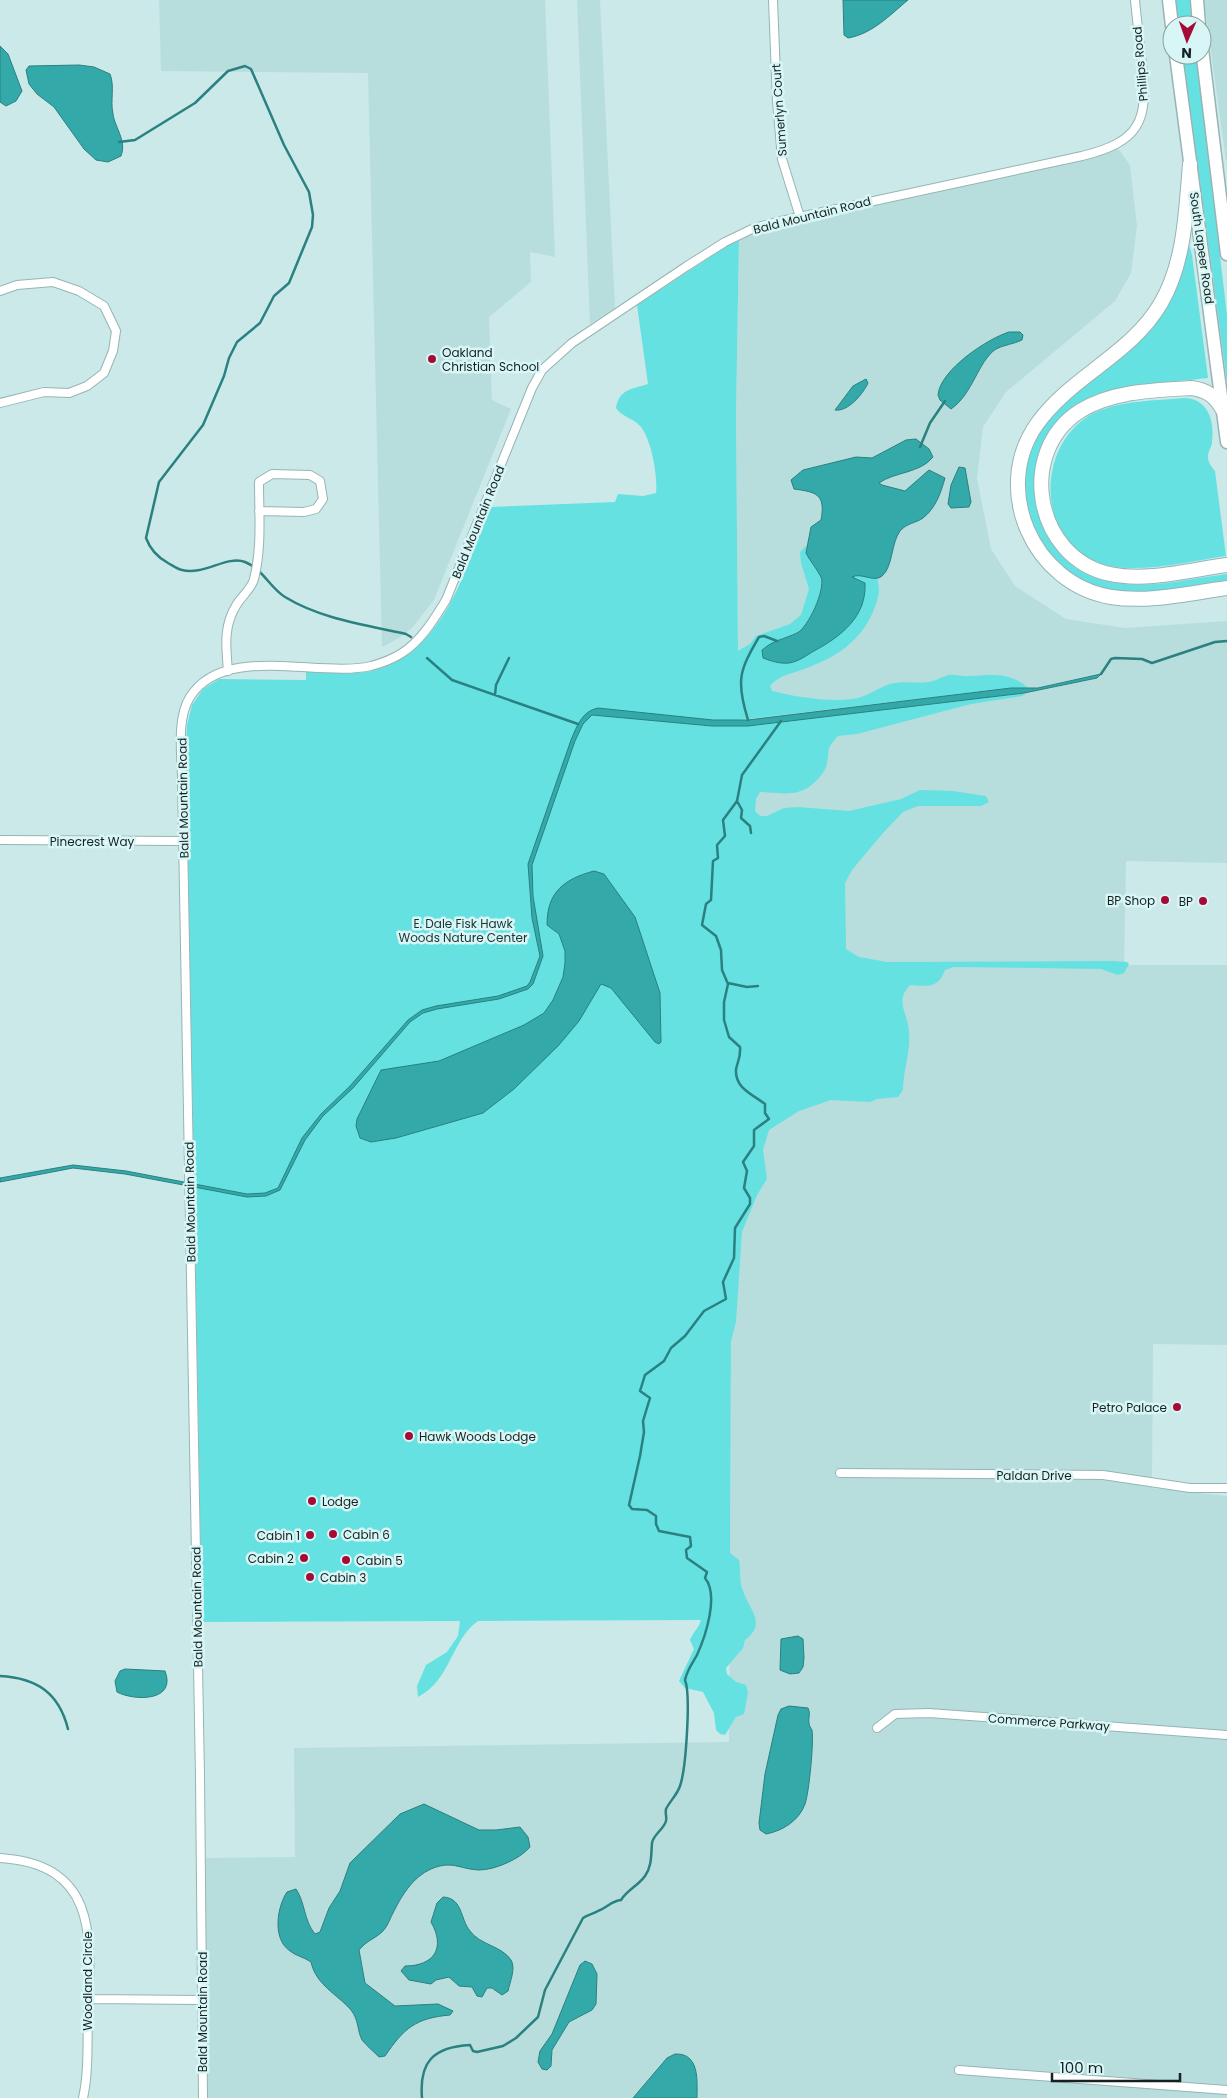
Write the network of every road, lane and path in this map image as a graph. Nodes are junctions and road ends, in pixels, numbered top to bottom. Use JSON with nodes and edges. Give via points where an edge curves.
{"nodes":[{"id":1,"x":773,"y":0,"type":"edge"},
{"id":2,"x":1135,"y":0,"type":"edge"},
{"id":3,"x":1169,"y":0,"type":"edge"},
{"id":4,"x":1197,"y":0,"type":"edge"},
{"id":5,"x":1171,"y":15,"type":"edge"},
{"id":6,"x":1198,"y":15,"type":"edge"},
{"id":7,"x":1177,"y":65,"type":"edge"},
{"id":8,"x":1204,"y":65,"type":"edge"},
{"id":9,"x":1137,"y":126,"type":"joint"},
{"id":10,"x":1190,"y":164,"type":"junction"},
{"id":11,"x":800,"y":217,"type":"junction"},
{"id":12,"x":1227,"y":254,"type":"edge"},
{"id":13,"x":0,"y":290,"type":"edge"},
{"id":14,"x":0,"y":403,"type":"edge"},
{"id":15,"x":1223,"y":410,"type":"junction"},
{"id":16,"x":1227,"y":442,"type":"edge"},
{"id":17,"x":259,"y":511,"type":"junction"},
{"id":18,"x":1220,"y":566,"type":"edge"},
{"id":19,"x":1221,"y":589,"type":"edge"},
{"id":20,"x":228,"y":671,"type":"junction"},
{"id":21,"x":0,"y":840,"type":"edge"},
{"id":22,"x":183,"y":841,"type":"junction"},
{"id":23,"x":840,"y":1473,"type":"dead end"},
{"id":24,"x":1227,"y":1488,"type":"edge"},
{"id":25,"x":877,"y":1728,"type":"dead end"},
{"id":26,"x":1227,"y":1735,"type":"edge"},
{"id":27,"x":0,"y":1858,"type":"edge"},
{"id":28,"x":89,"y":1999,"type":"junction"},
{"id":29,"x":202,"y":2000,"type":"junction"},
{"id":30,"x":959,"y":2070,"type":"dead end"},
{"id":31,"x":1227,"y":2090,"type":"edge"},
{"id":32,"x":83,"y":2098,"type":"edge"},
{"id":33,"x":202,"y":2098,"type":"edge"}],
"edges":[{"from":1,"to":11,"type":"street","name":"Sumerlyn Court","via":[[782,159]]},
{"from":2,"to":9,"type":"street","name":"Phillips Road","via":[[1145,98]]},
{"from":3,"to":5,"type":"main road"},
{"from":4,"to":6,"type":"main road"},
{"from":7,"to":10,"type":"main road","name":"South Lapeer Road"},
{"from":8,"to":12,"type":"main road","name":"South Lapeer Road"},
{"from":9,"to":11,"type":"street","name":"Bald Mountain Road","via":[[1118,143],[1092,153]]},
{"from":10,"to":15,"type":"main road","name":"South Lapeer Road"},
{"from":10,"to":19,"type":"highway","via":[[1180,248],[1162,302],[1131,342],[1060,400],[1037,424],[1022,457],[1018,490],[1020,511],[1032,541],[1054,568],[1073,583],[1097,594],[1122,598]]},
{"from":11,"to":20,"type":"street","name":"Bald Mountain Road","via":[[754,228],[725,242],[572,344],[542,370],[446,600],[430,625],[404,652],[370,666],[269,666]]},
{"from":13,"to":14,"type":"street","via":[[17,284],[53,282],[79,291],[104,306],[116,331],[113,352],[104,373],[87,386],[70,393],[44,392]]},
{"from":15,"to":16,"type":"main road","name":"South Lapeer Road"},
{"from":15,"to":18,"type":"highway","via":[[1206,391],[1191,388],[1124,395],[1098,402],[1079,412],[1060,430],[1048,450],[1040,484],[1043,509],[1052,532],[1070,553],[1094,569],[1108,574],[1137,576]]},
{"from":17,"to":17,"type":"street","via":[[304,512],[316,509],[322,499],[320,481],[310,475],[272,474],[260,482]]},
{"from":17,"to":20,"type":"street","via":[[254,581],[236,605],[225,636]]},
{"from":20,"to":22,"type":"street","name":"Bald Mountain Road","via":[[204,681],[189,698],[185,710],[182,733]]},
{"from":21,"to":22,"type":"street","name":"Pinecrest Way"},
{"from":22,"to":29,"type":"street","name":"Bald Mountain Road"},
{"from":23,"to":24,"type":"street","name":"Paldan Drive","via":[[1098,1475],[1190,1488]]},
{"from":25,"to":26,"type":"street","name":"Commerce Parkway","via":[[895,1714],[929,1713]]},
{"from":27,"to":28,"type":"street","name":"Woodland Circle","via":[[37,1864],[53,1872],[78,1899],[89,1931]]},
{"from":28,"to":29,"type":"street"},
{"from":28,"to":32,"type":"street","name":"Woodland Circle"},
{"from":29,"to":33,"type":"street","name":"Bald Mountain Road"},
{"from":30,"to":31,"type":"street"}]}
